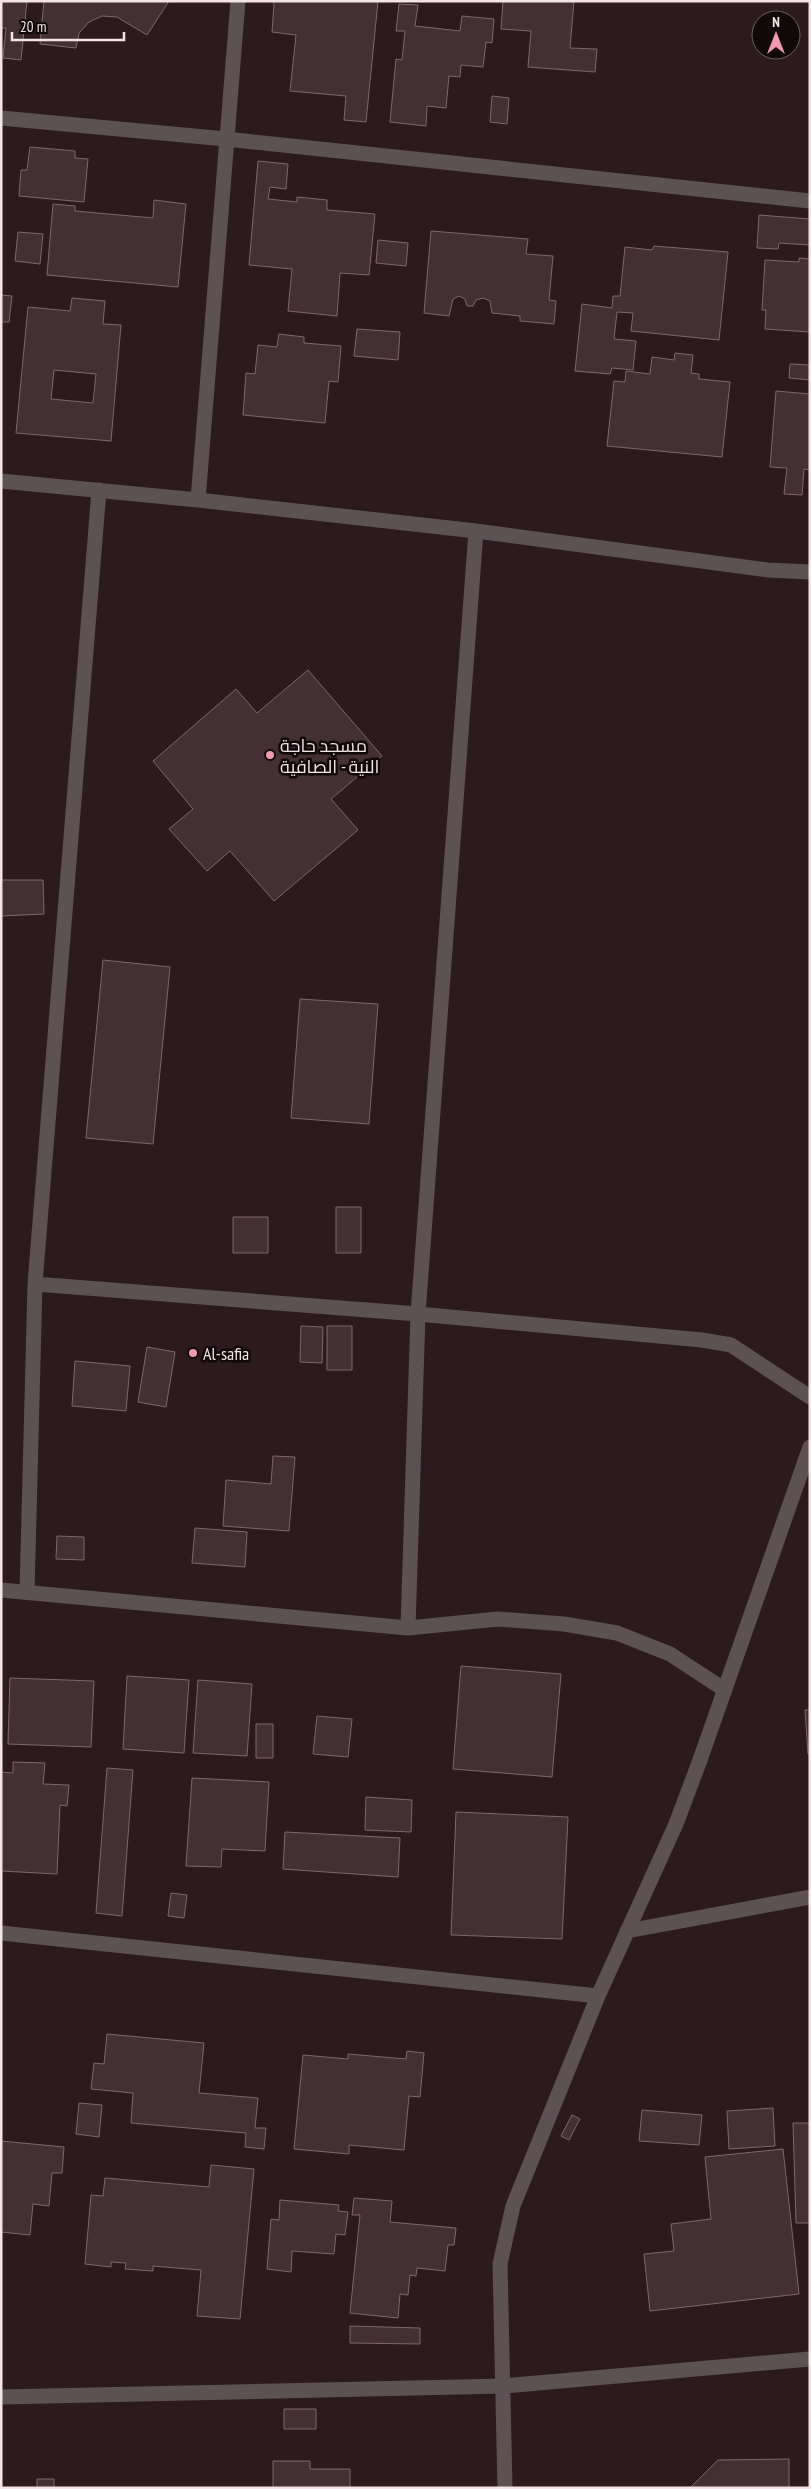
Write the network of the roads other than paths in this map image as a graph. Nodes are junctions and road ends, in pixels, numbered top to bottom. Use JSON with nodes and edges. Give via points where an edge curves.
{"nodes":[{"id":1,"x":238,"y":1,"type":"edge"},
{"id":2,"x":1,"y":118,"type":"edge"},
{"id":3,"x":226,"y":138,"type":"junction"},
{"id":4,"x":810,"y":201,"type":"edge"},
{"id":5,"x":1,"y":481,"type":"edge"},
{"id":6,"x":99,"y":490,"type":"junction"},
{"id":7,"x":198,"y":500,"type":"junction"},
{"id":8,"x":476,"y":530,"type":"junction"},
{"id":9,"x":810,"y":572,"type":"edge"},
{"id":10,"x":35,"y":1284,"type":"junction"},
{"id":11,"x":418,"y":1314,"type":"junction"},
{"id":12,"x":810,"y":1397,"type":"edge"},
{"id":13,"x":810,"y":1447,"type":"edge"},
{"id":14,"x":1,"y":1590,"type":"edge"},
{"id":15,"x":27,"y":1592,"type":"junction"},
{"id":16,"x":408,"y":1628,"type":"junction"},
{"id":17,"x":725,"y":1690,"type":"junction"},
{"id":18,"x":810,"y":1897,"type":"edge"},
{"id":19,"x":627,"y":1931,"type":"junction"},
{"id":20,"x":1,"y":1933,"type":"edge"},
{"id":21,"x":598,"y":1996,"type":"junction"},
{"id":22,"x":810,"y":2359,"type":"edge"},
{"id":23,"x":504,"y":2386,"type":"junction"},
{"id":24,"x":1,"y":2396,"type":"edge"},
{"id":25,"x":505,"y":2488,"type":"edge"}],
"edges":[{"from":1,"to":3,"type":"street"},
{"from":2,"to":3,"type":"street"},
{"from":3,"to":4,"type":"street"},
{"from":3,"to":7,"type":"street"},
{"from":5,"to":6,"type":"street"},
{"from":6,"to":7,"type":"street"},
{"from":6,"to":10,"type":"street"},
{"from":7,"to":8,"type":"street"},
{"from":8,"to":9,"type":"street","via":[[768,570]]},
{"from":8,"to":11,"type":"street"},
{"from":10,"to":11,"type":"street"},
{"from":10,"to":15,"type":"street"},
{"from":11,"to":12,"type":"street","via":[[731,1345]]},
{"from":11,"to":16,"type":"street"},
{"from":13,"to":17,"type":"street"},
{"from":14,"to":15,"type":"street"},
{"from":15,"to":16,"type":"street"},
{"from":16,"to":17,"type":"street","via":[[498,1619],[564,1624],[617,1633],[670,1654]]},
{"from":17,"to":19,"type":"street","via":[[676,1824]]},
{"from":18,"to":19,"type":"street"},
{"from":19,"to":21,"type":"street"},
{"from":20,"to":21,"type":"street"},
{"from":21,"to":23,"type":"street","via":[[513,2206],[500,2264]]},
{"from":22,"to":23,"type":"street"},
{"from":23,"to":24,"type":"street"},
{"from":23,"to":25,"type":"street"}]}
